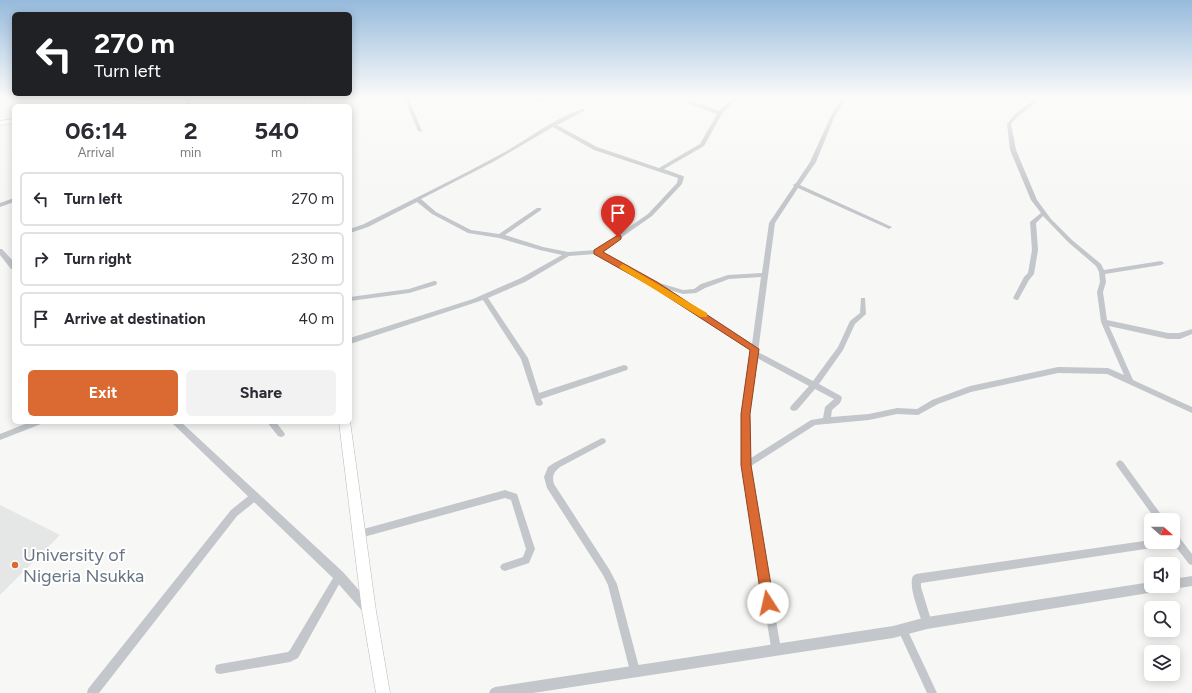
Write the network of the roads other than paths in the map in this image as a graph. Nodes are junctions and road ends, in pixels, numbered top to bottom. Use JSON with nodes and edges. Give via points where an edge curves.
{"nodes":[{"id":1,"x":544,"y":130,"type":"edge"},
{"id":2,"x":564,"y":130,"type":"edge"},
{"id":3,"x":711,"y":130,"type":"edge"},
{"id":4,"x":826,"y":130,"type":"edge"},
{"id":5,"x":1010,"y":130,"type":"edge"},
{"id":6,"x":661,"y":169,"type":"junction"},
{"id":7,"x":796,"y":185,"type":"junction"},
{"id":8,"x":418,"y":200,"type":"junction"},
{"id":9,"x":12,"y":201,"type":"edge"},
{"id":10,"x":0,"y":205,"type":"edge"},
{"id":11,"x":539,"y":209,"type":"dead end"},
{"id":12,"x":1044,"y":213,"type":"junction"},
{"id":13,"x":889,"y":227,"type":"dead end"},
{"id":14,"x":352,"y":231,"type":"edge"},
{"id":15,"x":500,"y":236,"type":"junction"},
{"id":16,"x":0,"y":251,"type":"edge"},
{"id":17,"x":597,"y":252,"type":"junction"},
{"id":18,"x":568,"y":254,"type":"junction"},
{"id":19,"x":1161,"y":263,"type":"dead end"},
{"id":20,"x":12,"y":265,"type":"edge"},
{"id":21,"x":1102,"y":272,"type":"junction"},
{"id":22,"x":764,"y":274,"type":"junction"},
{"id":23,"x":434,"y":283,"type":"dead end"},
{"id":24,"x":654,"y":284,"type":"junction"},
{"id":25,"x":484,"y":297,"type":"junction"},
{"id":26,"x":1016,"y":298,"type":"dead end"},
{"id":27,"x":352,"y":299,"type":"edge"},
{"id":28,"x":863,"y":300,"type":"dead end"},
{"id":29,"x":1104,"y":322,"type":"junction"},
{"id":30,"x":1192,"y":332,"type":"edge"},
{"id":31,"x":352,"y":340,"type":"edge"},
{"id":32,"x":754,"y":351,"type":"junction"},
{"id":33,"x":624,"y":368,"type":"dead end"},
{"id":34,"x":1130,"y":380,"type":"junction"},
{"id":35,"x":814,"y":385,"type":"junction"},
{"id":36,"x":794,"y":408,"type":"dead end"},
{"id":37,"x":1192,"y":410,"type":"edge"},
{"id":38,"x":827,"y":420,"type":"junction"},
{"id":39,"x":33,"y":424,"type":"edge"},
{"id":40,"x":177,"y":424,"type":"edge"},
{"id":41,"x":273,"y":424,"type":"edge"},
{"id":42,"x":345,"y":424,"type":"edge"},
{"id":43,"x":281,"y":434,"type":"dead end"},
{"id":44,"x":0,"y":437,"type":"edge"},
{"id":45,"x":602,"y":442,"type":"dead end"},
{"id":46,"x":1120,"y":464,"type":"dead end"},
{"id":47,"x":746,"y":465,"type":"junction"},
{"id":48,"x":254,"y":497,"type":"junction"},
{"id":49,"x":1156,"y":513,"type":"edge"},
{"id":50,"x":360,"y":534,"type":"junction"},
{"id":51,"x":1144,"y":545,"type":"edge"},
{"id":52,"x":1180,"y":546,"type":"edge"},
{"id":53,"x":1192,"y":561,"type":"edge"},
{"id":54,"x":505,"y":567,"type":"dead end"},
{"id":55,"x":339,"y":576,"type":"junction"},
{"id":56,"x":1192,"y":581,"type":"edge"},
{"id":57,"x":1180,"y":583,"type":"edge"},
{"id":58,"x":1144,"y":589,"type":"edge"},
{"id":59,"x":369,"y":611,"type":"junction"},
{"id":60,"x":927,"y":623,"type":"junction"},
{"id":61,"x":903,"y":630,"type":"junction"},
{"id":62,"x":776,"y":649,"type":"junction"},
{"id":63,"x":220,"y":669,"type":"dead end"},
{"id":64,"x":635,"y":671,"type":"junction"},
{"id":65,"x":92,"y":693,"type":"edge"},
{"id":66,"x":383,"y":693,"type":"edge"},
{"id":67,"x":495,"y":693,"type":"edge"},
{"id":68,"x":932,"y":693,"type":"edge"}],
"edges":[{"from":1,"to":8,"type":"street"},
{"from":2,"to":6,"type":"street","via":[[582,143],[602,152]]},
{"from":3,"to":6,"type":"street","via":[[702,145]]},
{"from":4,"to":7,"type":"street","via":[[812,162]]},
{"from":5,"to":12,"type":"street","via":[[1013,150],[1034,200]]},
{"from":6,"to":17,"type":"street","via":[[682,177],[680,183],[650,215]]},
{"from":7,"to":13,"type":"street"},
{"from":7,"to":22,"type":"street","via":[[772,223]]},
{"from":8,"to":14,"type":"street"},
{"from":8,"to":15,"type":"street","via":[[457,227],[470,232]]},
{"from":9,"to":10,"type":"street"},
{"from":11,"to":15,"type":"street"},
{"from":12,"to":21,"type":"street","via":[[1070,241],[1098,265]]},
{"from":12,"to":26,"type":"street","via":[[1032,222],[1035,250],[1031,274]]},
{"from":15,"to":18,"type":"street"},
{"from":16,"to":20,"type":"street"},
{"from":17,"to":18,"type":"street"},
{"from":17,"to":24,"type":"street"},
{"from":18,"to":25,"type":"street","via":[[523,280]]},
{"from":19,"to":21,"type":"street"},
{"from":21,"to":29,"type":"street","via":[[1100,292]]},
{"from":22,"to":24,"type":"street","via":[[728,277],[696,291],[683,292]]},
{"from":22,"to":32,"type":"street"},
{"from":23,"to":27,"type":"street","via":[[409,291]]},
{"from":24,"to":32,"type":"street"},
{"from":25,"to":31,"type":"street"},
{"from":25,"to":33,"type":"street","via":[[524,358],[538,400]]},
{"from":28,"to":35,"type":"street","via":[[863,314],[852,323],[841,348]]},
{"from":29,"to":30,"type":"street","via":[[1168,336]]},
{"from":29,"to":34,"type":"street"},
{"from":32,"to":35,"type":"street"},
{"from":32,"to":47,"type":"street","via":[[746,414]]},
{"from":34,"to":37,"type":"street"},
{"from":34,"to":38,"type":"street","via":[[1108,371],[1058,370],[970,389],[935,402],[918,412],[897,411],[869,417]]},
{"from":35,"to":36,"type":"street"},
{"from":35,"to":38,"type":"street","via":[[838,398],[828,410]]},
{"from":38,"to":47,"type":"street","via":[[814,422]]},
{"from":39,"to":44,"type":"street"},
{"from":40,"to":48,"type":"street"},
{"from":41,"to":43,"type":"street"},
{"from":42,"to":50,"type":"main road"},
{"from":45,"to":64,"type":"street","via":[[557,465],[548,477],[550,485],[612,584]]},
{"from":46,"to":49,"type":"street"},
{"from":47,"to":62,"type":"street"},
{"from":48,"to":55,"type":"street"},
{"from":48,"to":65,"type":"street","via":[[234,512]]},
{"from":50,"to":54,"type":"street","via":[[505,494],[514,497],[531,549],[526,560]]},
{"from":50,"to":59,"type":"main road"},
{"from":51,"to":60,"type":"street","via":[[916,579]]},
{"from":52,"to":53,"type":"street"},
{"from":55,"to":59,"type":"street"},
{"from":55,"to":63,"type":"street","via":[[294,654],[290,657]]},
{"from":56,"to":57,"type":"street"},
{"from":58,"to":60,"type":"street"},
{"from":59,"to":66,"type":"main road"},
{"from":60,"to":61,"type":"street"},
{"from":61,"to":62,"type":"street"},
{"from":61,"to":68,"type":"street"},
{"from":62,"to":64,"type":"street"},
{"from":64,"to":67,"type":"street"}]}
